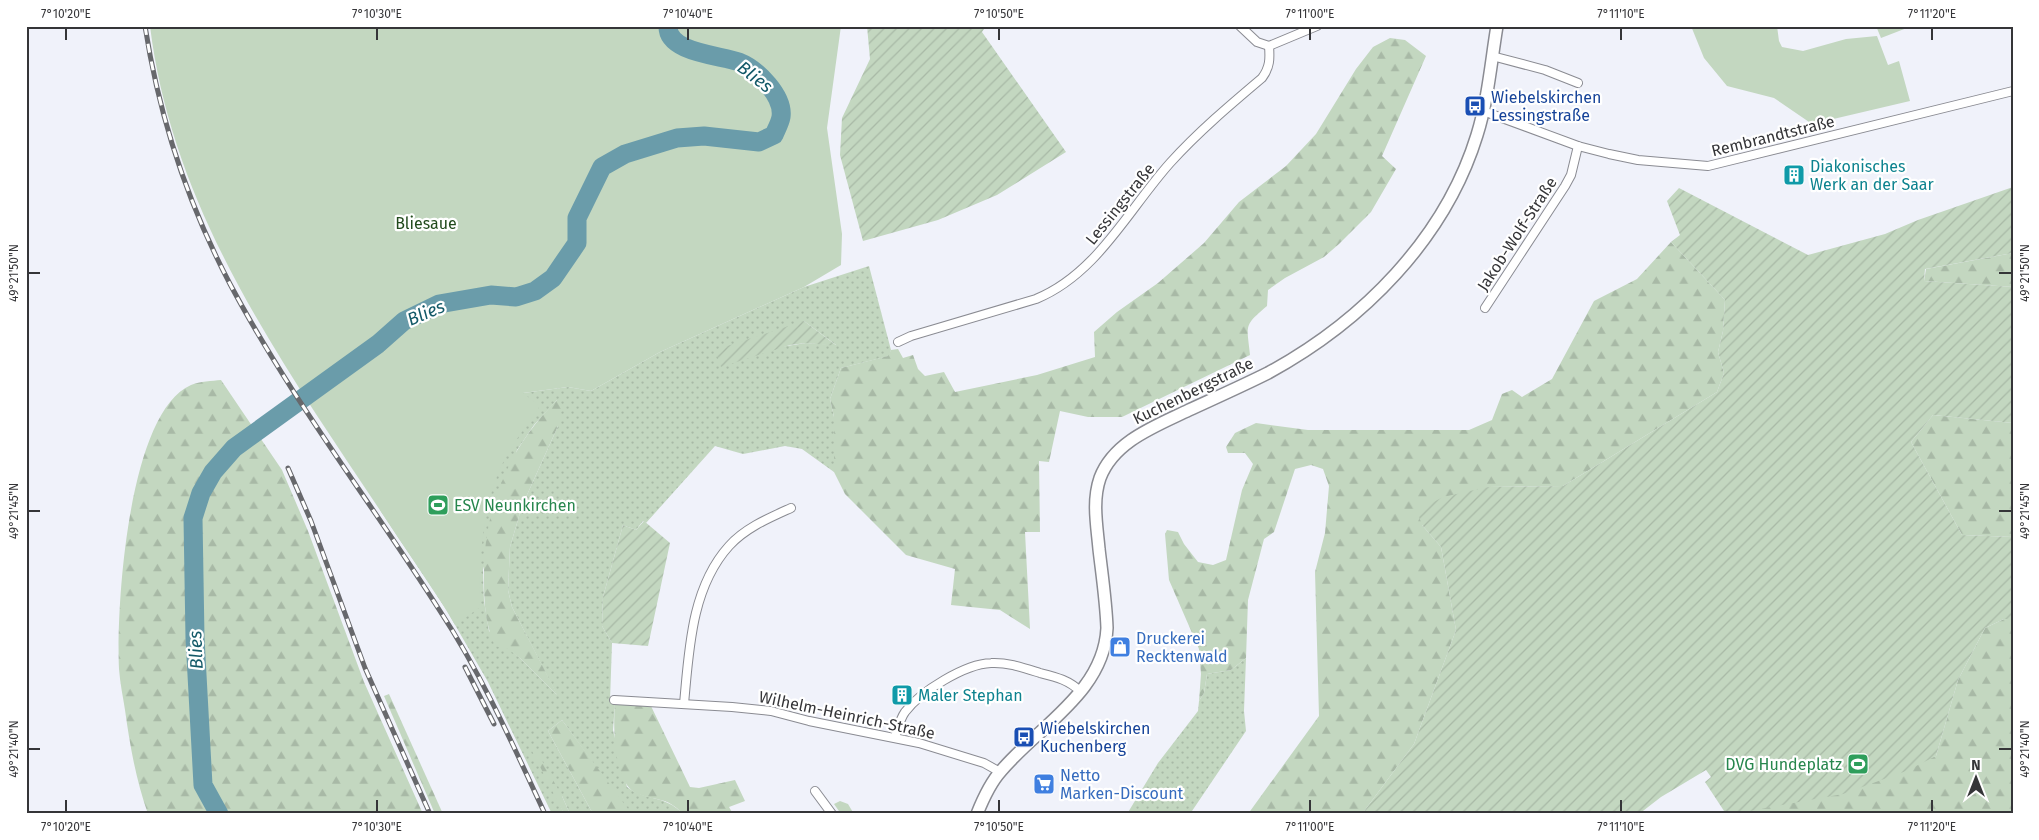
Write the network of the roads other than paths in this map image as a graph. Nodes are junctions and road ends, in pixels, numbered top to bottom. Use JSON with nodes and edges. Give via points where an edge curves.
{"nodes":[{"id":1,"x":1240,"y":26,"type":"edge"},
{"id":2,"x":1317,"y":26,"type":"edge"},
{"id":3,"x":1497,"y":26,"type":"edge"},
{"id":4,"x":1269,"y":46,"type":"junction"},
{"id":5,"x":1492,"y":56,"type":"junction"},
{"id":6,"x":1578,"y":83,"type":"dead end"},
{"id":7,"x":2013,"y":91,"type":"edge"},
{"id":8,"x":1484,"y":110,"type":"junction"},
{"id":9,"x":1578,"y":146,"type":"junction"},
{"id":10,"x":1485,"y":308,"type":"dead end"},
{"id":11,"x":898,"y":342,"type":"dead end"},
{"id":12,"x":791,"y":508,"type":"dead end"},
{"id":13,"x":1081,"y":692,"type":"junction"},
{"id":14,"x":614,"y":700,"type":"dead end"},
{"id":15,"x":684,"y":704,"type":"junction"},
{"id":16,"x":895,"y":737,"type":"junction"},
{"id":17,"x":1000,"y":772,"type":"junction"},
{"id":18,"x":815,"y":791,"type":"dead end"},
{"id":19,"x":832,"y":814,"type":"edge"},
{"id":20,"x":977,"y":814,"type":"edge"}],
"edges":[{"from":1,"to":4,"type":"street","via":[[1257,42]]},
{"from":2,"to":4,"type":"street"},
{"from":3,"to":5,"type":"main road","name":"Kuchenbergstraße"},
{"from":4,"to":11,"type":"street","name":"Lessingstraße","via":[[1270,62],[1262,78],[1184,147],[1095,257],[1073,278],[1036,299]]},
{"from":5,"to":6,"type":"street","via":[[1545,70]]},
{"from":5,"to":8,"type":"main road","name":"Kuchenbergstraße"},
{"from":7,"to":9,"type":"street","name":"Rembrandtstraße","via":[[1708,166],[1638,160]]},
{"from":8,"to":9,"type":"street","name":"Rembrandtstraße"},
{"from":8,"to":13,"type":"main road","name":"Kuchenbergstraße","via":[[1469,158],[1440,216],[1415,253],[1376,293],[1301,353],[1268,373],[1131,440],[1112,458],[1100,478],[1096,503],[1106,640],[1098,667]]},
{"from":9,"to":10,"type":"street","name":"Jakob-Wolf-Straße","via":[[1566,186]]},
{"from":12,"to":15,"type":"street","via":[[741,536],[729,546],[711,573],[698,604]]},
{"from":13,"to":16,"type":"street","via":[[1062,679],[1008,664],[975,665],[915,700],[904,714]]},
{"from":13,"to":17,"type":"main road","name":"Kuchenbergstraße"},
{"from":14,"to":15,"type":"street","name":"Wilhelm-Heinrich-Straße"},
{"from":15,"to":16,"type":"street","name":"Wilhelm-Heinrich-Straße","via":[[762,710]]},
{"from":16,"to":17,"type":"street","name":"Wilhelm-Heinrich-Straße","via":[[984,764]]},
{"from":17,"to":20,"type":"main road","name":"Kuchenbergstraße"},
{"from":18,"to":19,"type":"street"}]}
